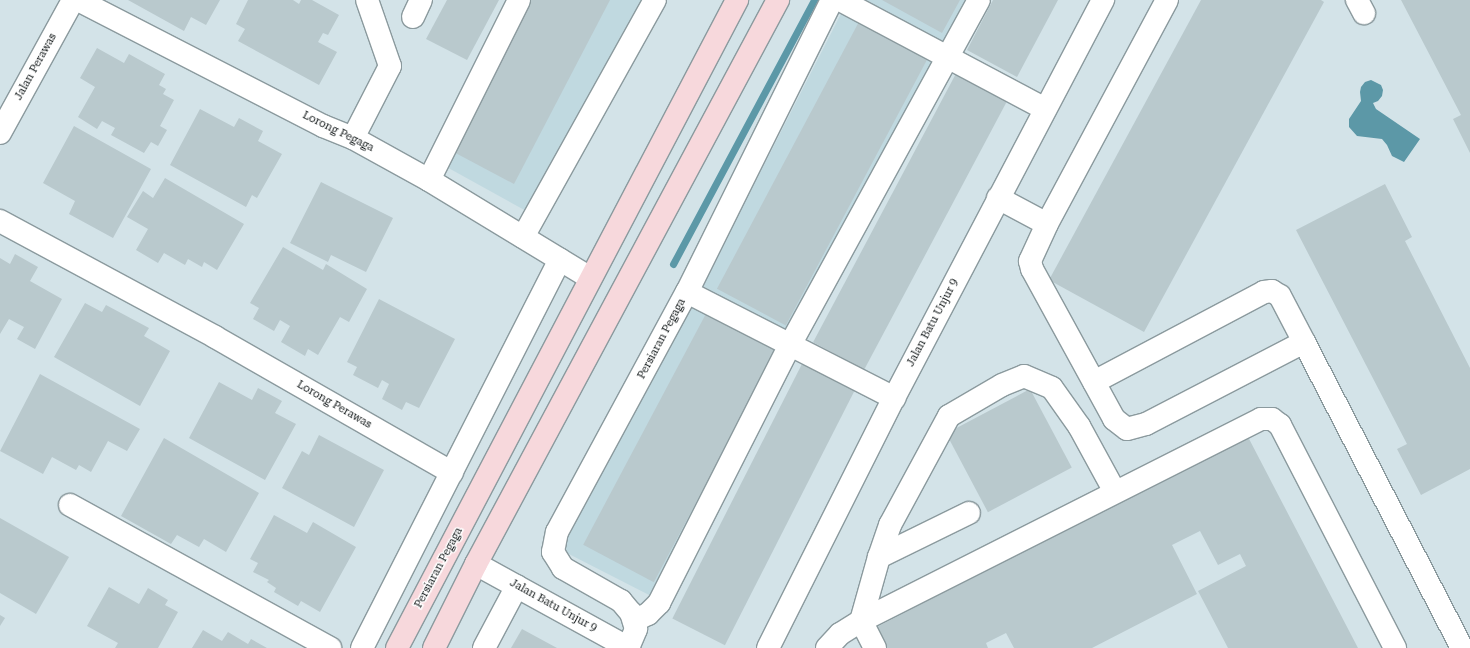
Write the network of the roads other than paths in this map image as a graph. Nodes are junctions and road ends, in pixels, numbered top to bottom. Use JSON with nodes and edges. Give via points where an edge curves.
{"nodes":[{"id":1,"x":72,"y":0,"type":"edge"},
{"id":2,"x":78,"y":0,"type":"edge"},
{"id":3,"x":367,"y":0,"type":"edge"},
{"id":4,"x":518,"y":0,"type":"edge"},
{"id":5,"x":655,"y":0,"type":"edge"},
{"id":6,"x":737,"y":0,"type":"edge"},
{"id":7,"x":778,"y":0,"type":"edge"},
{"id":8,"x":832,"y":0,"type":"edge"},
{"id":9,"x":840,"y":0,"type":"edge"},
{"id":10,"x":980,"y":0,"type":"edge"},
{"id":11,"x":1103,"y":0,"type":"edge"},
{"id":12,"x":1168,"y":0,"type":"edge"},
{"id":13,"x":949,"y":56,"type":"junction"},
{"id":14,"x":1045,"y":109,"type":"junction"},
{"id":15,"x":0,"y":133,"type":"edge"},
{"id":16,"x":353,"y":138,"type":"junction"},
{"id":17,"x":429,"y":180,"type":"junction"},
{"id":18,"x":998,"y":198,"type":"junction"},
{"id":19,"x":0,"y":221,"type":"edge"},
{"id":20,"x":1047,"y":224,"type":"junction"},
{"id":21,"x":523,"y":237,"type":"junction"},
{"id":22,"x":560,"y":260,"type":"junction"},
{"id":23,"x":590,"y":278,"type":"junction"},
{"id":24,"x":687,"y":292,"type":"junction"},
{"id":25,"x":619,"y":296,"type":"junction"},
{"id":26,"x":1304,"y":342,"type":"junction"},
{"id":27,"x":790,"y":344,"type":"junction"},
{"id":28,"x":1094,"y":382,"type":"junction"},
{"id":29,"x":894,"y":398,"type":"junction"},
{"id":30,"x":452,"y":472,"type":"junction"},
{"id":31,"x":1115,"y":492,"type":"junction"},
{"id":32,"x":70,"y":505,"type":"dead end"},
{"id":33,"x":969,"y":512,"type":"dead end"},
{"id":34,"x":879,"y":557,"type":"junction"},
{"id":35,"x":476,"y":564,"type":"junction"},
{"id":36,"x":517,"y":586,"type":"junction"},
{"id":37,"x":634,"y":621,"type":"junction"},
{"id":38,"x":861,"y":621,"type":"junction"},
{"id":39,"x":330,"y":648,"type":"edge"},
{"id":40,"x":362,"y":648,"type":"edge"},
{"id":41,"x":397,"y":648,"type":"edge"},
{"id":42,"x":434,"y":648,"type":"edge"},
{"id":43,"x":484,"y":648,"type":"edge"},
{"id":44,"x":629,"y":648,"type":"edge"},
{"id":45,"x":768,"y":648,"type":"edge"},
{"id":46,"x":827,"y":648,"type":"edge"},
{"id":47,"x":875,"y":648,"type":"edge"},
{"id":48,"x":1395,"y":648,"type":"edge"},
{"id":49,"x":1462,"y":648,"type":"edge"}],
"edges":[{"from":1,"to":15,"type":"street","name":"Jalan Perawas"},
{"from":2,"to":16,"type":"street","name":"Lorong Pegaga","via":[[323,126]]},
{"from":3,"to":16,"type":"street","via":[[390,66]]},
{"from":4,"to":17,"type":"street"},
{"from":5,"to":21,"type":"street"},
{"from":6,"to":23,"type":"main road","name":"Persiaran Pegaga"},
{"from":7,"to":25,"type":"main road"},
{"from":8,"to":24,"type":"street","name":"Persiaran Pegaga"},
{"from":9,"to":13,"type":"street"},
{"from":10,"to":13,"type":"street"},
{"from":11,"to":14,"type":"street","name":"Jalan Batu Unjur 9"},
{"from":12,"to":20,"type":"street"},
{"from":13,"to":14,"type":"street"},
{"from":13,"to":27,"type":"street"},
{"from":14,"to":18,"type":"street","name":"Jalan Batu Unjur 9"},
{"from":16,"to":17,"type":"street","name":"Lorong Pegaga"},
{"from":17,"to":21,"type":"street","name":"Lorong Pegaga"},
{"from":18,"to":20,"type":"street"},
{"from":18,"to":29,"type":"street","name":"Jalan Batu Unjur 9"},
{"from":19,"to":30,"type":"street","name":"Lorong Perawas","via":[[208,333]]},
{"from":20,"to":28,"type":"street","via":[[1030,261],[1032,269]]},
{"from":21,"to":22,"type":"street","name":"Lorong Pegaga"},
{"from":22,"to":23,"type":"street","name":"Lorong Pegaga"},
{"from":22,"to":30,"type":"street"},
{"from":23,"to":25,"type":"main road"},
{"from":23,"to":41,"type":"main road","name":"Persiaran Pegaga"},
{"from":24,"to":27,"type":"street"},
{"from":24,"to":37,"type":"street","name":"Persiaran Pegaga","via":[[557,532],[552,552],[563,568],[621,601]]},
{"from":25,"to":35,"type":"main road"},
{"from":26,"to":28,"type":"street","via":[[1146,424],[1127,429],[1114,419]]},
{"from":26,"to":28,"type":"street","via":[[1280,296],[1272,291],[1264,292]]},
{"from":26,"to":49,"type":"street"},
{"from":27,"to":29,"type":"street"},
{"from":27,"to":37,"type":"street","via":[[659,603],[648,614]]},
{"from":29,"to":45,"type":"street","name":"Jalan Batu Unjur 9"},
{"from":30,"to":40,"type":"street"},
{"from":31,"to":34,"type":"street","via":[[1079,426],[1052,388],[1024,376],[1002,385],[949,416],[890,525]]},
{"from":31,"to":38,"type":"street"},
{"from":31,"to":48,"type":"street","via":[[1261,419],[1272,419],[1280,425]]},
{"from":32,"to":39,"type":"street"},
{"from":33,"to":34,"type":"street"},
{"from":34,"to":38,"type":"street"},
{"from":35,"to":36,"type":"street","name":"Jalan Batu Unjur 9"},
{"from":35,"to":42,"type":"main road"},
{"from":36,"to":43,"type":"street"},
{"from":36,"to":44,"type":"street","name":"Jalan Batu Unjur 9"},
{"from":37,"to":44,"type":"street","via":[[636,629]]},
{"from":38,"to":46,"type":"street","via":[[840,634]]},
{"from":38,"to":47,"type":"street"}]}
